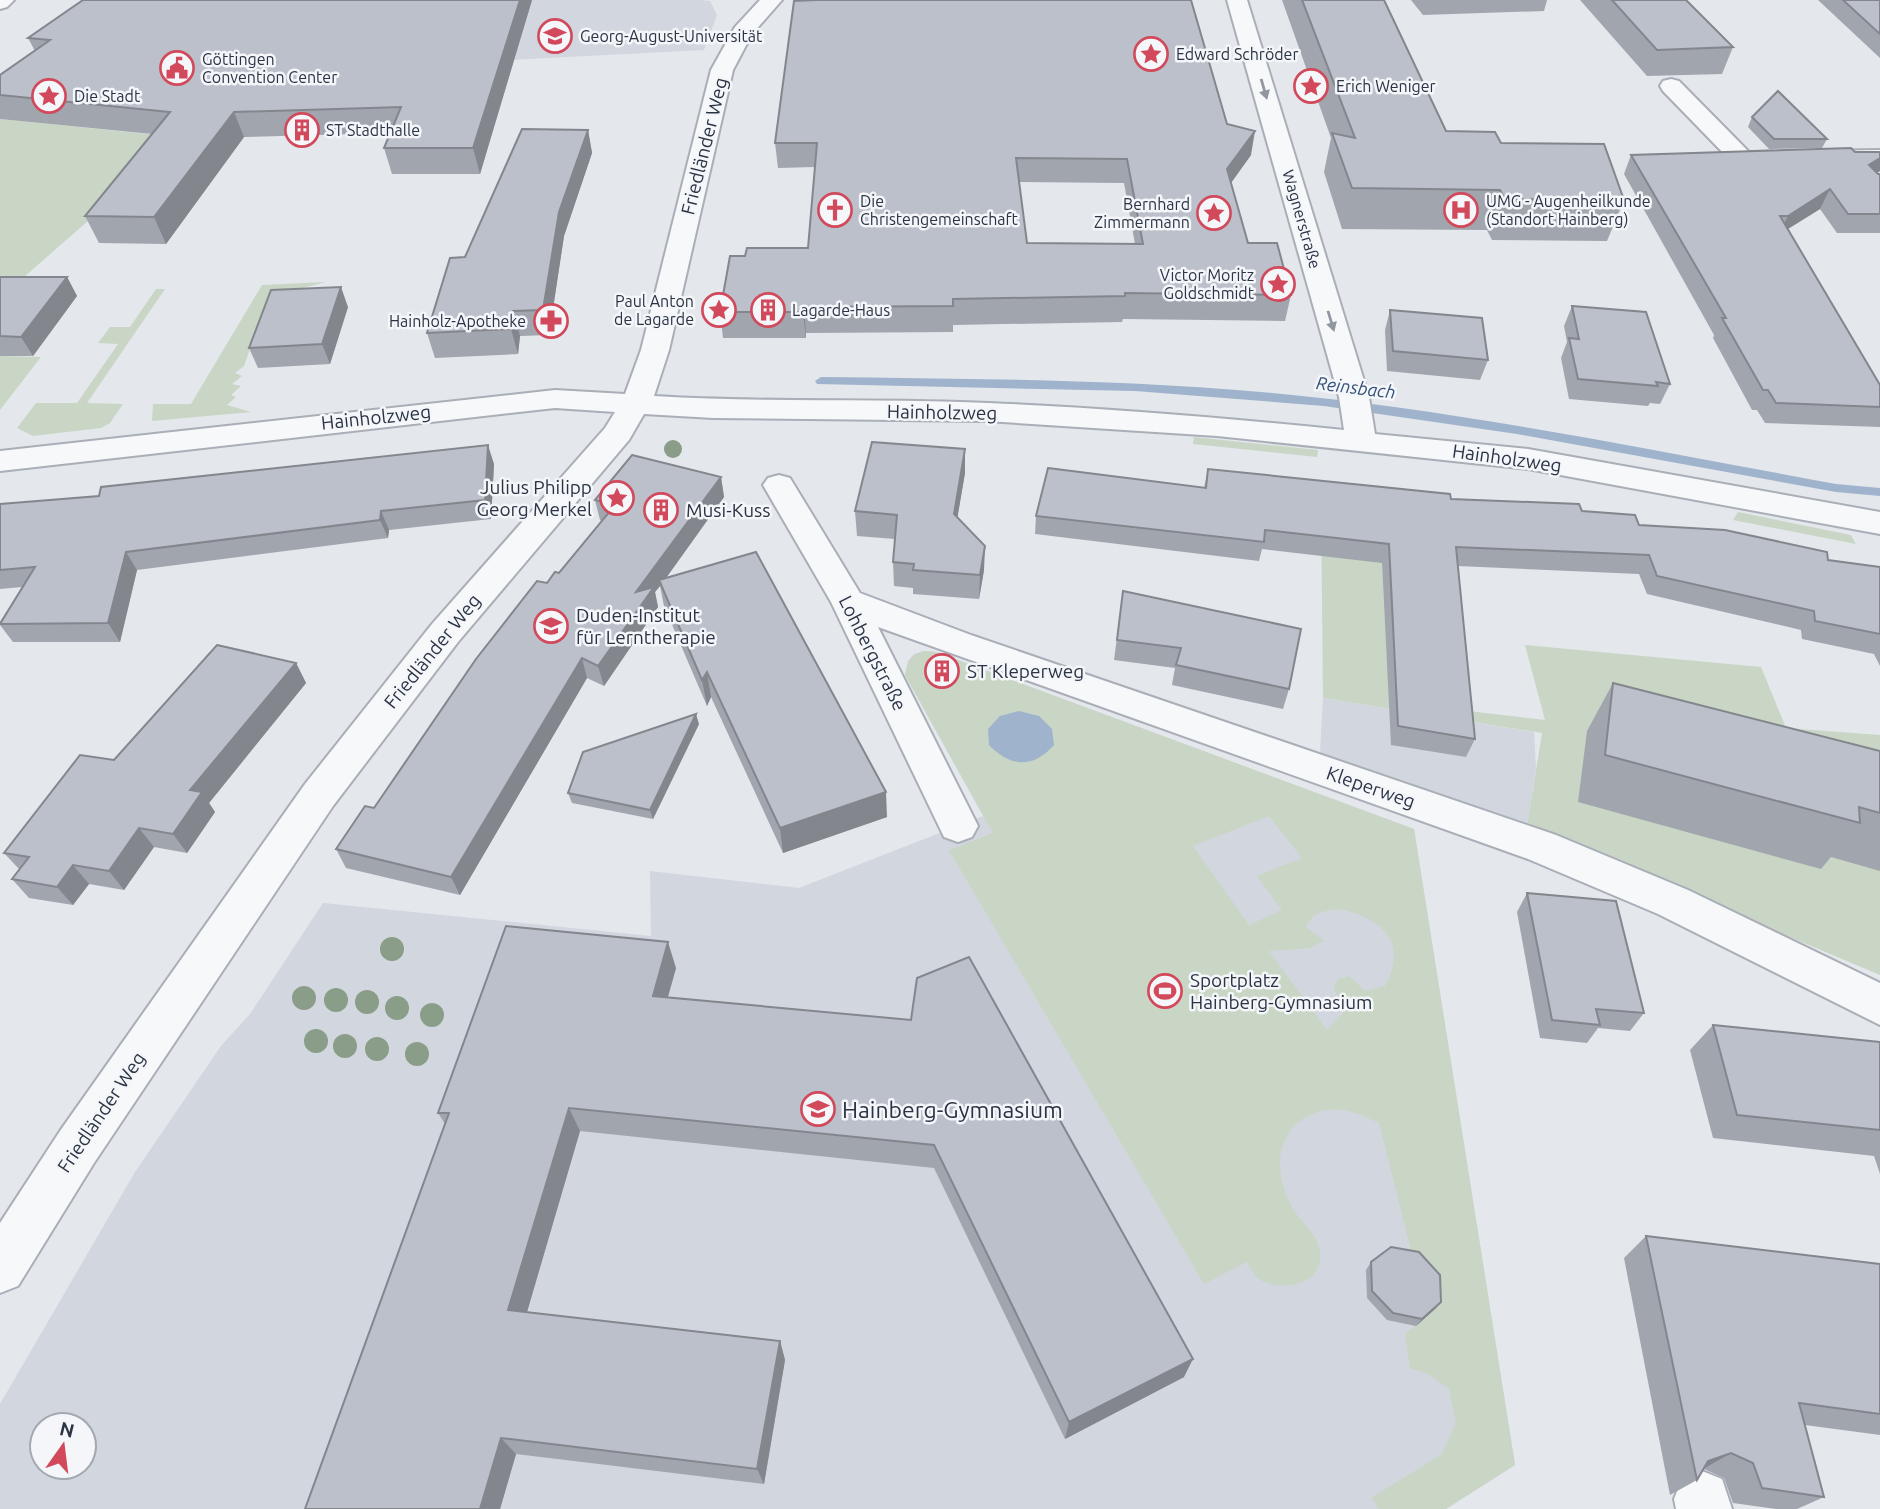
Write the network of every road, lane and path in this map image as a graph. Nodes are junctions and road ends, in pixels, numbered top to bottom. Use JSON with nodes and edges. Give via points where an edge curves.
{"nodes":[{"id":1,"x":772,"y":0,"type":"edge"},
{"id":2,"x":1237,"y":0,"type":"edge"},
{"id":3,"x":1671,"y":86,"type":"edge"},
{"id":4,"x":1880,"y":158,"type":"edge"},
{"id":5,"x":635,"y":404,"type":"junction"},
{"id":6,"x":1357,"y":417,"type":"junction"},
{"id":7,"x":0,"y":460,"type":"edge"},
{"id":8,"x":779,"y":485,"type":"dead end"},
{"id":9,"x":1880,"y":523,"type":"edge"},
{"id":10,"x":848,"y":602,"type":"junction"},
{"id":11,"x":958,"y":826,"type":"dead end"},
{"id":12,"x":1880,"y":1005,"type":"edge"},
{"id":13,"x":17,"y":1212,"type":"edge"},
{"id":14,"x":0,"y":1268,"type":"edge"}],
"edges":[{"from":1,"to":5,"type":"street","name":"Friedländer Weg","via":[[740,34],[722,69],[655,350]]},
{"from":2,"to":6,"type":"street","name":"Wagnerstraße","one_way":true},
{"from":3,"to":4,"type":"street","via":[[1743,159]]},
{"from":5,"to":6,"type":"street","name":"Hainholzweg","via":[[1000,413],[1163,423]]},
{"from":5,"to":7,"type":"street","name":"Hainholzweg","via":[[540,400]]},
{"from":5,"to":13,"type":"street","name":"Friedländer Weg","via":[[606,448],[445,633],[319,795],[76,1147]]},
{"from":6,"to":9,"type":"street","name":"Hainholzweg","via":[[1528,458]]},
{"from":8,"to":10,"type":"street","name":"Lohbergstraße"},
{"from":10,"to":11,"type":"street","name":"Lohbergstraße"},
{"from":10,"to":12,"type":"street","name":"Kleperweg","via":[[1542,847],[1673,902]]},
{"from":13,"to":14,"type":"street","name":"Friedländer Weg"}]}
